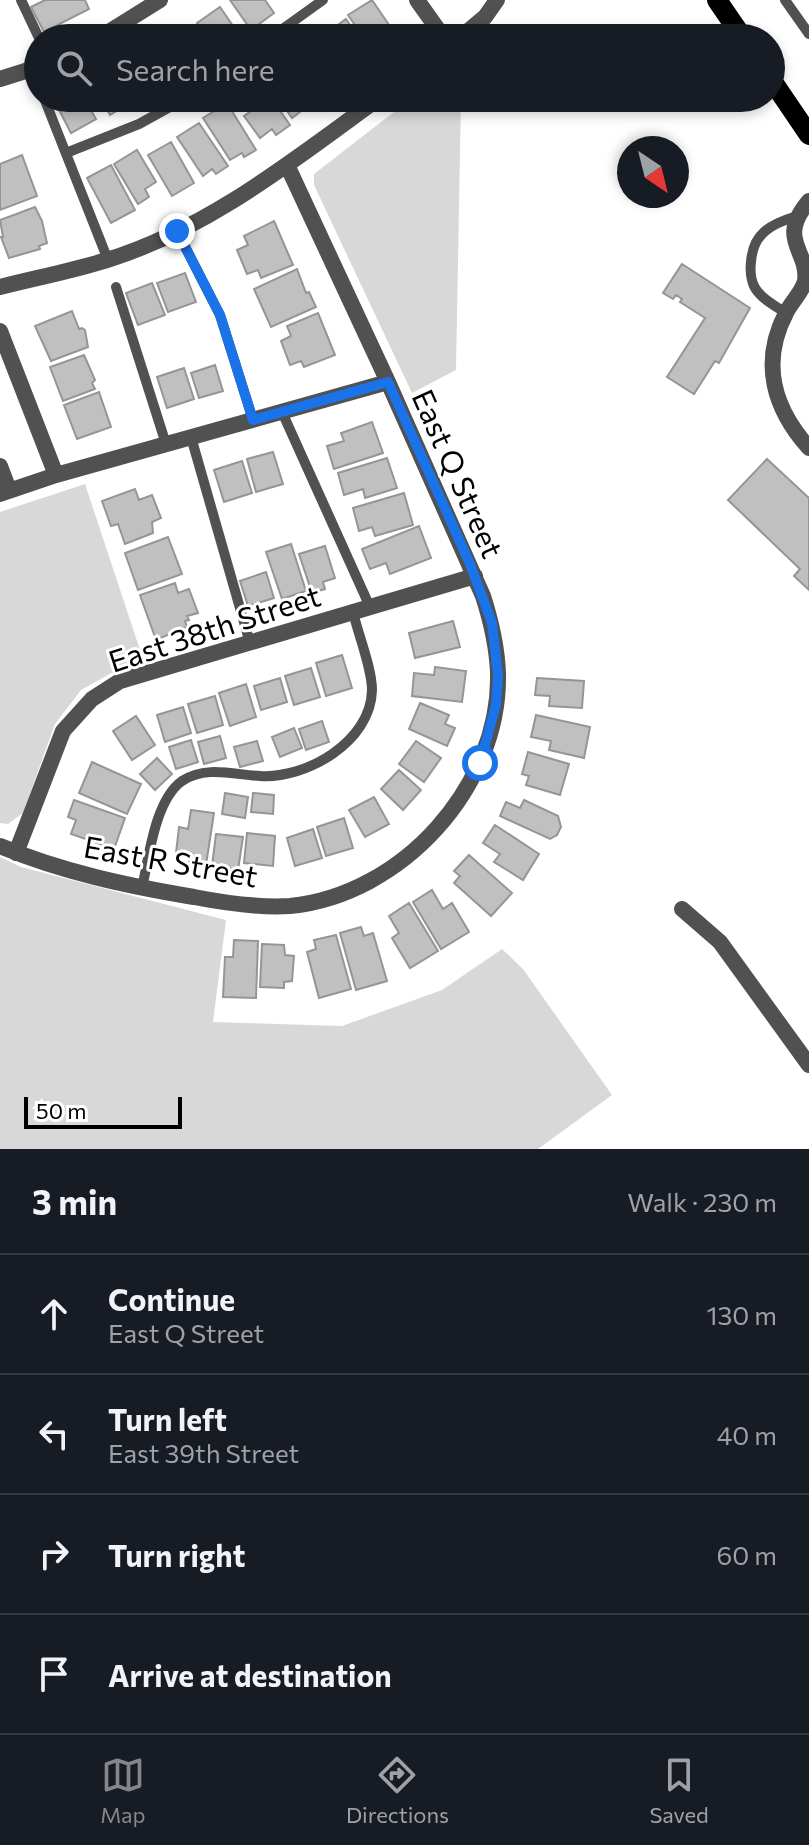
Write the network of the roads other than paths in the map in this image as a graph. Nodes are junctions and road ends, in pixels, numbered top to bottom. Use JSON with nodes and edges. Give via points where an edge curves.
{"nodes":[{"id":1,"x":21,"y":0,"type":"edge"},
{"id":2,"x":160,"y":0,"type":"edge"},
{"id":3,"x":323,"y":0,"type":"edge"},
{"id":4,"x":417,"y":0,"type":"edge"},
{"id":5,"x":497,"y":0,"type":"edge"},
{"id":6,"x":717,"y":0,"type":"edge"},
{"id":7,"x":785,"y":0,"type":"edge"},
{"id":8,"x":32,"y":24,"type":"edge"},
{"id":9,"x":121,"y":24,"type":"edge"},
{"id":10,"x":290,"y":24,"type":"edge"},
{"id":11,"x":434,"y":24,"type":"edge"},
{"id":12,"x":477,"y":24,"type":"edge"},
{"id":13,"x":733,"y":24,"type":"edge"},
{"id":14,"x":809,"y":34,"type":"edge"},
{"id":15,"x":24,"y":75,"type":"edge"},
{"id":16,"x":0,"y":79,"type":"edge"},
{"id":17,"x":785,"y":100,"type":"edge"},
{"id":18,"x":50,"y":112,"type":"edge"},
{"id":19,"x":164,"y":112,"type":"edge"},
{"id":20,"x":360,"y":112,"type":"edge"},
{"id":21,"x":809,"y":135,"type":"edge"},
{"id":22,"x":66,"y":153,"type":"junction"},
{"id":23,"x":287,"y":165,"type":"junction"},
{"id":24,"x":809,"y":201,"type":"edge"},
{"id":25,"x":797,"y":216,"type":"junction"},
{"id":26,"x":177,"y":231,"type":"junction"},
{"id":27,"x":108,"y":260,"type":"junction"},
{"id":28,"x":0,"y":287,"type":"edge"},
{"id":29,"x":116,"y":287,"type":"dead end"},
{"id":30,"x":786,"y":313,"type":"junction"},
{"id":31,"x":0,"y":331,"type":"edge"},
{"id":32,"x":388,"y":382,"type":"junction"},
{"id":33,"x":282,"y":412,"type":"junction"},
{"id":34,"x":253,"y":420,"type":"junction"},
{"id":35,"x":191,"y":437,"type":"junction"},
{"id":36,"x":166,"y":444,"type":"junction"},
{"id":37,"x":809,"y":448,"type":"edge"},
{"id":38,"x":0,"y":466,"type":"edge"},
{"id":39,"x":56,"y":475,"type":"junction"},
{"id":40,"x":5,"y":492,"type":"edge"},
{"id":41,"x":475,"y":576,"type":"junction"},
{"id":42,"x":370,"y":607,"type":"junction"},
{"id":43,"x":353,"y":612,"type":"junction"},
{"id":44,"x":250,"y":643,"type":"junction"},
{"id":45,"x":0,"y":846,"type":"edge"},
{"id":46,"x":16,"y":853,"type":"junction"},
{"id":47,"x":380,"y":877,"type":"joint"},
{"id":48,"x":142,"y":888,"type":"junction"},
{"id":49,"x":682,"y":909,"type":"dead end"},
{"id":50,"x":809,"y":1065,"type":"edge"}],
"edges":[{"from":1,"to":8,"type":"lane"},
{"from":2,"to":9,"type":"street"},
{"from":3,"to":10,"type":"lane"},
{"from":4,"to":11,"type":"street"},
{"from":5,"to":12,"type":"street"},
{"from":6,"to":13,"type":"main road"},
{"from":7,"to":14,"type":"lane"},
{"from":15,"to":16,"type":"street"},
{"from":17,"to":21,"type":"main road"},
{"from":18,"to":22,"type":"lane"},
{"from":19,"to":22,"type":"lane"},
{"from":20,"to":23,"type":"street"},
{"from":22,"to":27,"type":"lane"},
{"from":23,"to":26,"type":"street"},
{"from":23,"to":32,"type":"street","name":"East Q Street"},
{"from":24,"to":25,"type":"street"},
{"from":25,"to":30,"type":"street","via":[[795,235],[806,281]]},
{"from":25,"to":30,"type":"lane","via":[[760,233],[752,250],[755,287]]},
{"from":26,"to":27,"type":"street"},
{"from":26,"to":34,"type":"lane","via":[[220,315]]},
{"from":27,"to":28,"type":"street"},
{"from":29,"to":36,"type":"lane"},
{"from":30,"to":37,"type":"street","via":[[777,334],[776,398]]},
{"from":31,"to":39,"type":"street"},
{"from":32,"to":33,"type":"street"},
{"from":32,"to":41,"type":"street","name":"East Q Street"},
{"from":33,"to":34,"type":"street"},
{"from":33,"to":42,"type":"lane"},
{"from":34,"to":35,"type":"street"},
{"from":35,"to":36,"type":"street"},
{"from":35,"to":44,"type":"lane"},
{"from":36,"to":39,"type":"street"},
{"from":38,"to":40,"type":"street"},
{"from":39,"to":40,"type":"street"},
{"from":41,"to":42,"type":"street","name":"East 38th Street"},
{"from":41,"to":47,"type":"street","name":"East Q Street","via":[[492,623],[498,675],[496,705],[480,763],[439,827]]},
{"from":42,"to":43,"type":"street","name":"East 38th Street"},
{"from":43,"to":44,"type":"street","name":"East 38th Street"},
{"from":43,"to":48,"type":"lane","via":[[372,690],[359,726],[328,756],[284,776],[221,772],[184,779],[160,812]]},
{"from":44,"to":46,"type":"street","name":"East 38th Street","via":[[120,681],[92,699],[63,731]]},
{"from":45,"to":46,"type":"street","name":"East R Street"},
{"from":46,"to":48,"type":"street","name":"East R Street"},
{"from":47,"to":48,"type":"street","name":"East R Street","via":[[291,906],[232,904]]},
{"from":49,"to":50,"type":"street","via":[[720,942]]}]}
